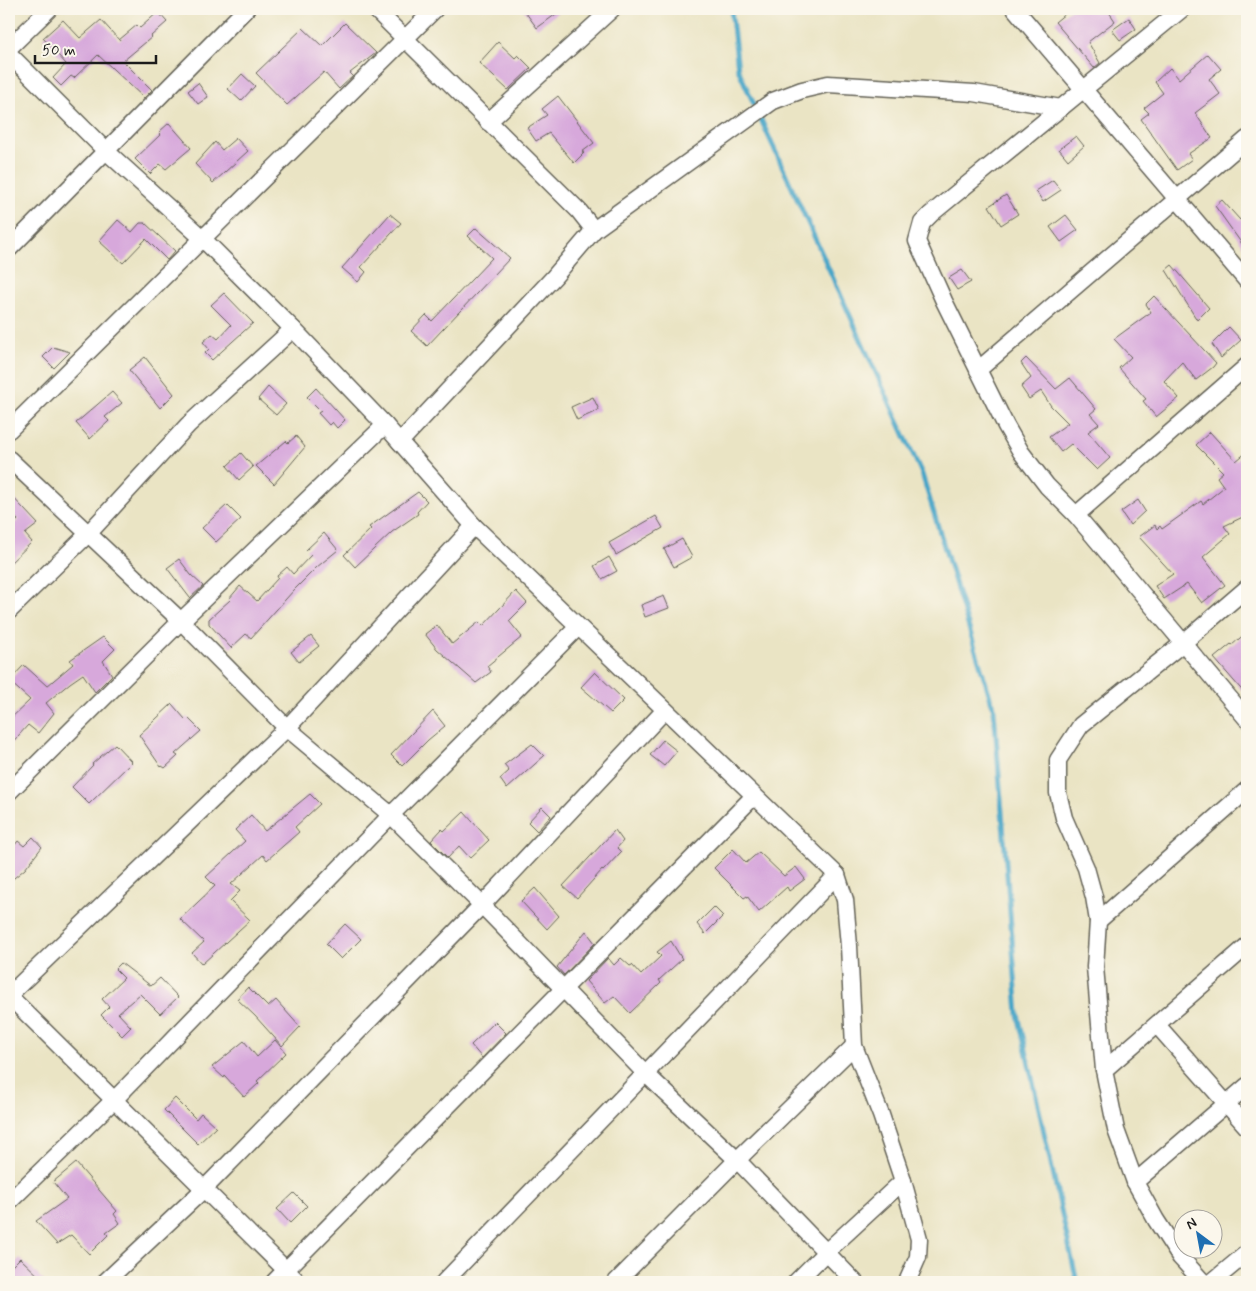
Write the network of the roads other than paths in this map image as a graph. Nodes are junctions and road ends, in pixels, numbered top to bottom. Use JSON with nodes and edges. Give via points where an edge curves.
{"nodes":[{"id":1,"x":49,"y":9,"type":"edge"},
{"id":2,"x":246,"y":9,"type":"edge"},
{"id":3,"x":376,"y":9,"type":"edge"},
{"id":4,"x":435,"y":9,"type":"edge"},
{"id":5,"x":612,"y":9,"type":"edge"},
{"id":6,"x":1015,"y":9,"type":"edge"},
{"id":7,"x":1182,"y":9,"type":"edge"},
{"id":8,"x":405,"y":39,"type":"junction"},
{"id":9,"x":9,"y":48,"type":"edge"},
{"id":10,"x":9,"y":54,"type":"edge"},
{"id":11,"x":1084,"y":90,"type":"junction"},
{"id":12,"x":1061,"y":108,"type":"junction"},
{"id":13,"x":488,"y":122,"type":"junction"},
{"id":14,"x":1247,"y":139,"type":"edge"},
{"id":15,"x":106,"y":151,"type":"junction"},
{"id":16,"x":1177,"y":199,"type":"junction"},
{"id":17,"x":594,"y":230,"type":"junction"},
{"id":18,"x":202,"y":238,"type":"junction"},
{"id":19,"x":9,"y":249,"type":"edge"},
{"id":20,"x":1247,"y":281,"type":"edge"},
{"id":21,"x":292,"y":329,"type":"junction"},
{"id":22,"x":1247,"y":366,"type":"edge"},
{"id":23,"x":978,"y":370,"type":"junction"},
{"id":24,"x":385,"y":425,"type":"junction"},
{"id":25,"x":9,"y":430,"type":"edge"},
{"id":26,"x":400,"y":442,"type":"junction"},
{"id":27,"x":9,"y":460,"type":"edge"},
{"id":28,"x":1076,"y":515,"type":"junction"},
{"id":29,"x":474,"y":526,"type":"junction"},
{"id":30,"x":88,"y":534,"type":"junction"},
{"id":31,"x":1247,"y":588,"type":"edge"},
{"id":32,"x":9,"y":611,"type":"edge"},
{"id":33,"x":181,"y":621,"type":"junction"},
{"id":34,"x":578,"y":627,"type":"junction"},
{"id":35,"x":1183,"y":643,"type":"junction"},
{"id":36,"x":665,"y":710,"type":"junction"},
{"id":37,"x":1247,"y":719,"type":"edge"},
{"id":38,"x":287,"y":728,"type":"junction"},
{"id":39,"x":1247,"y":790,"type":"edge"},
{"id":40,"x":9,"y":792,"type":"edge"},
{"id":41,"x":754,"y":796,"type":"junction"},
{"id":42,"x":391,"y":815,"type":"junction"},
{"id":43,"x":837,"y":875,"type":"junction"},
{"id":44,"x":482,"y":905,"type":"junction"},
{"id":45,"x":1098,"y":921,"type":"junction"},
{"id":46,"x":1247,"y":946,"type":"edge"},
{"id":47,"x":564,"y":989,"type":"junction"},
{"id":48,"x":9,"y":996,"type":"edge"},
{"id":49,"x":1157,"y":1025,"type":"junction"},
{"id":50,"x":854,"y":1046,"type":"junction"},
{"id":51,"x":1104,"y":1070,"type":"junction"},
{"id":52,"x":646,"y":1074,"type":"junction"},
{"id":53,"x":1247,"y":1086,"type":"edge"},
{"id":54,"x":115,"y":1099,"type":"junction"},
{"id":55,"x":1226,"y":1104,"type":"junction"},
{"id":56,"x":1247,"y":1127,"type":"edge"},
{"id":57,"x":737,"y":1160,"type":"junction"},
{"id":58,"x":903,"y":1181,"type":"junction"},
{"id":59,"x":1135,"y":1182,"type":"junction"},
{"id":60,"x":204,"y":1189,"type":"junction"},
{"id":61,"x":9,"y":1202,"type":"edge"},
{"id":62,"x":826,"y":1252,"type":"junction"},
{"id":63,"x":1247,"y":1252,"type":"edge"},
{"id":64,"x":286,"y":1270,"type":"junction"},
{"id":65,"x":105,"y":1282,"type":"edge"},
{"id":66,"x":274,"y":1282,"type":"edge"},
{"id":67,"x":298,"y":1282,"type":"edge"},
{"id":68,"x":444,"y":1282,"type":"edge"},
{"id":69,"x":616,"y":1282,"type":"edge"},
{"id":70,"x":796,"y":1282,"type":"edge"},
{"id":71,"x":855,"y":1282,"type":"edge"},
{"id":72,"x":907,"y":1282,"type":"edge"},
{"id":73,"x":1203,"y":1282,"type":"edge"},
{"id":74,"x":1212,"y":1282,"type":"edge"}],
"edges":[{"from":1,"to":9,"type":"street"},
{"from":2,"to":15,"type":"street"},
{"from":3,"to":8,"type":"street"},
{"from":4,"to":8,"type":"street"},
{"from":5,"to":13,"type":"street"},
{"from":6,"to":11,"type":"street"},
{"from":7,"to":11,"type":"street"},
{"from":8,"to":13,"type":"street"},
{"from":8,"to":18,"type":"street"},
{"from":10,"to":15,"type":"street"},
{"from":11,"to":12,"type":"street"},
{"from":11,"to":16,"type":"street"},
{"from":12,"to":17,"type":"street","via":[[974,93],[828,84],[802,90],[773,101]]},
{"from":12,"to":23,"type":"street","via":[[930,214],[922,224],[917,241]]},
{"from":13,"to":17,"type":"street","via":[[579,211]]},
{"from":14,"to":16,"type":"street"},
{"from":15,"to":18,"type":"street"},
{"from":15,"to":19,"type":"street"},
{"from":16,"to":20,"type":"street"},
{"from":16,"to":23,"type":"street"},
{"from":17,"to":26,"type":"street"},
{"from":18,"to":21,"type":"street"},
{"from":18,"to":25,"type":"street"},
{"from":21,"to":24,"type":"street"},
{"from":21,"to":30,"type":"street","via":[[188,425]]},
{"from":22,"to":28,"type":"street"},
{"from":23,"to":28,"type":"street","via":[[1021,452],[1047,486]]},
{"from":24,"to":26,"type":"street"},
{"from":24,"to":33,"type":"street"},
{"from":26,"to":29,"type":"street"},
{"from":27,"to":30,"type":"street"},
{"from":28,"to":35,"type":"street"},
{"from":29,"to":34,"type":"street"},
{"from":29,"to":38,"type":"street"},
{"from":30,"to":32,"type":"street"},
{"from":30,"to":33,"type":"street"},
{"from":31,"to":35,"type":"street"},
{"from":33,"to":38,"type":"street"},
{"from":33,"to":40,"type":"street"},
{"from":34,"to":36,"type":"street"},
{"from":34,"to":42,"type":"street"},
{"from":35,"to":37,"type":"street"},
{"from":35,"to":45,"type":"street","via":[[1081,725],[1058,760],[1058,793],[1064,818],[1086,868]]},
{"from":36,"to":41,"type":"street"},
{"from":36,"to":44,"type":"street"},
{"from":38,"to":42,"type":"street"},
{"from":38,"to":48,"type":"street"},
{"from":39,"to":45,"type":"street"},
{"from":41,"to":43,"type":"street"},
{"from":41,"to":47,"type":"street"},
{"from":42,"to":44,"type":"street"},
{"from":42,"to":54,"type":"street"},
{"from":43,"to":50,"type":"street","via":[[845,900],[850,946]]},
{"from":43,"to":52,"type":"street"},
{"from":44,"to":47,"type":"street"},
{"from":44,"to":60,"type":"street"},
{"from":45,"to":51,"type":"street","via":[[1095,967]]},
{"from":46,"to":49,"type":"street"},
{"from":47,"to":52,"type":"street"},
{"from":47,"to":64,"type":"street"},
{"from":48,"to":54,"type":"street"},
{"from":49,"to":51,"type":"street"},
{"from":49,"to":55,"type":"street"},
{"from":50,"to":57,"type":"street"},
{"from":50,"to":58,"type":"street"},
{"from":51,"to":59,"type":"street","via":[[1116,1130]]},
{"from":52,"to":57,"type":"street"},
{"from":52,"to":68,"type":"street"},
{"from":53,"to":55,"type":"street"},
{"from":54,"to":60,"type":"street"},
{"from":54,"to":61,"type":"street"},
{"from":55,"to":56,"type":"street"},
{"from":55,"to":59,"type":"street"},
{"from":57,"to":62,"type":"street"},
{"from":57,"to":69,"type":"street"},
{"from":58,"to":62,"type":"street"},
{"from":58,"to":72,"type":"street","via":[[919,1239],[918,1257]]},
{"from":59,"to":73,"type":"street","via":[[1180,1257]]},
{"from":60,"to":64,"type":"street"},
{"from":60,"to":65,"type":"street"},
{"from":62,"to":70,"type":"street"},
{"from":62,"to":71,"type":"street"},
{"from":63,"to":74,"type":"street"},
{"from":64,"to":66,"type":"street"},
{"from":64,"to":67,"type":"street"}]}
